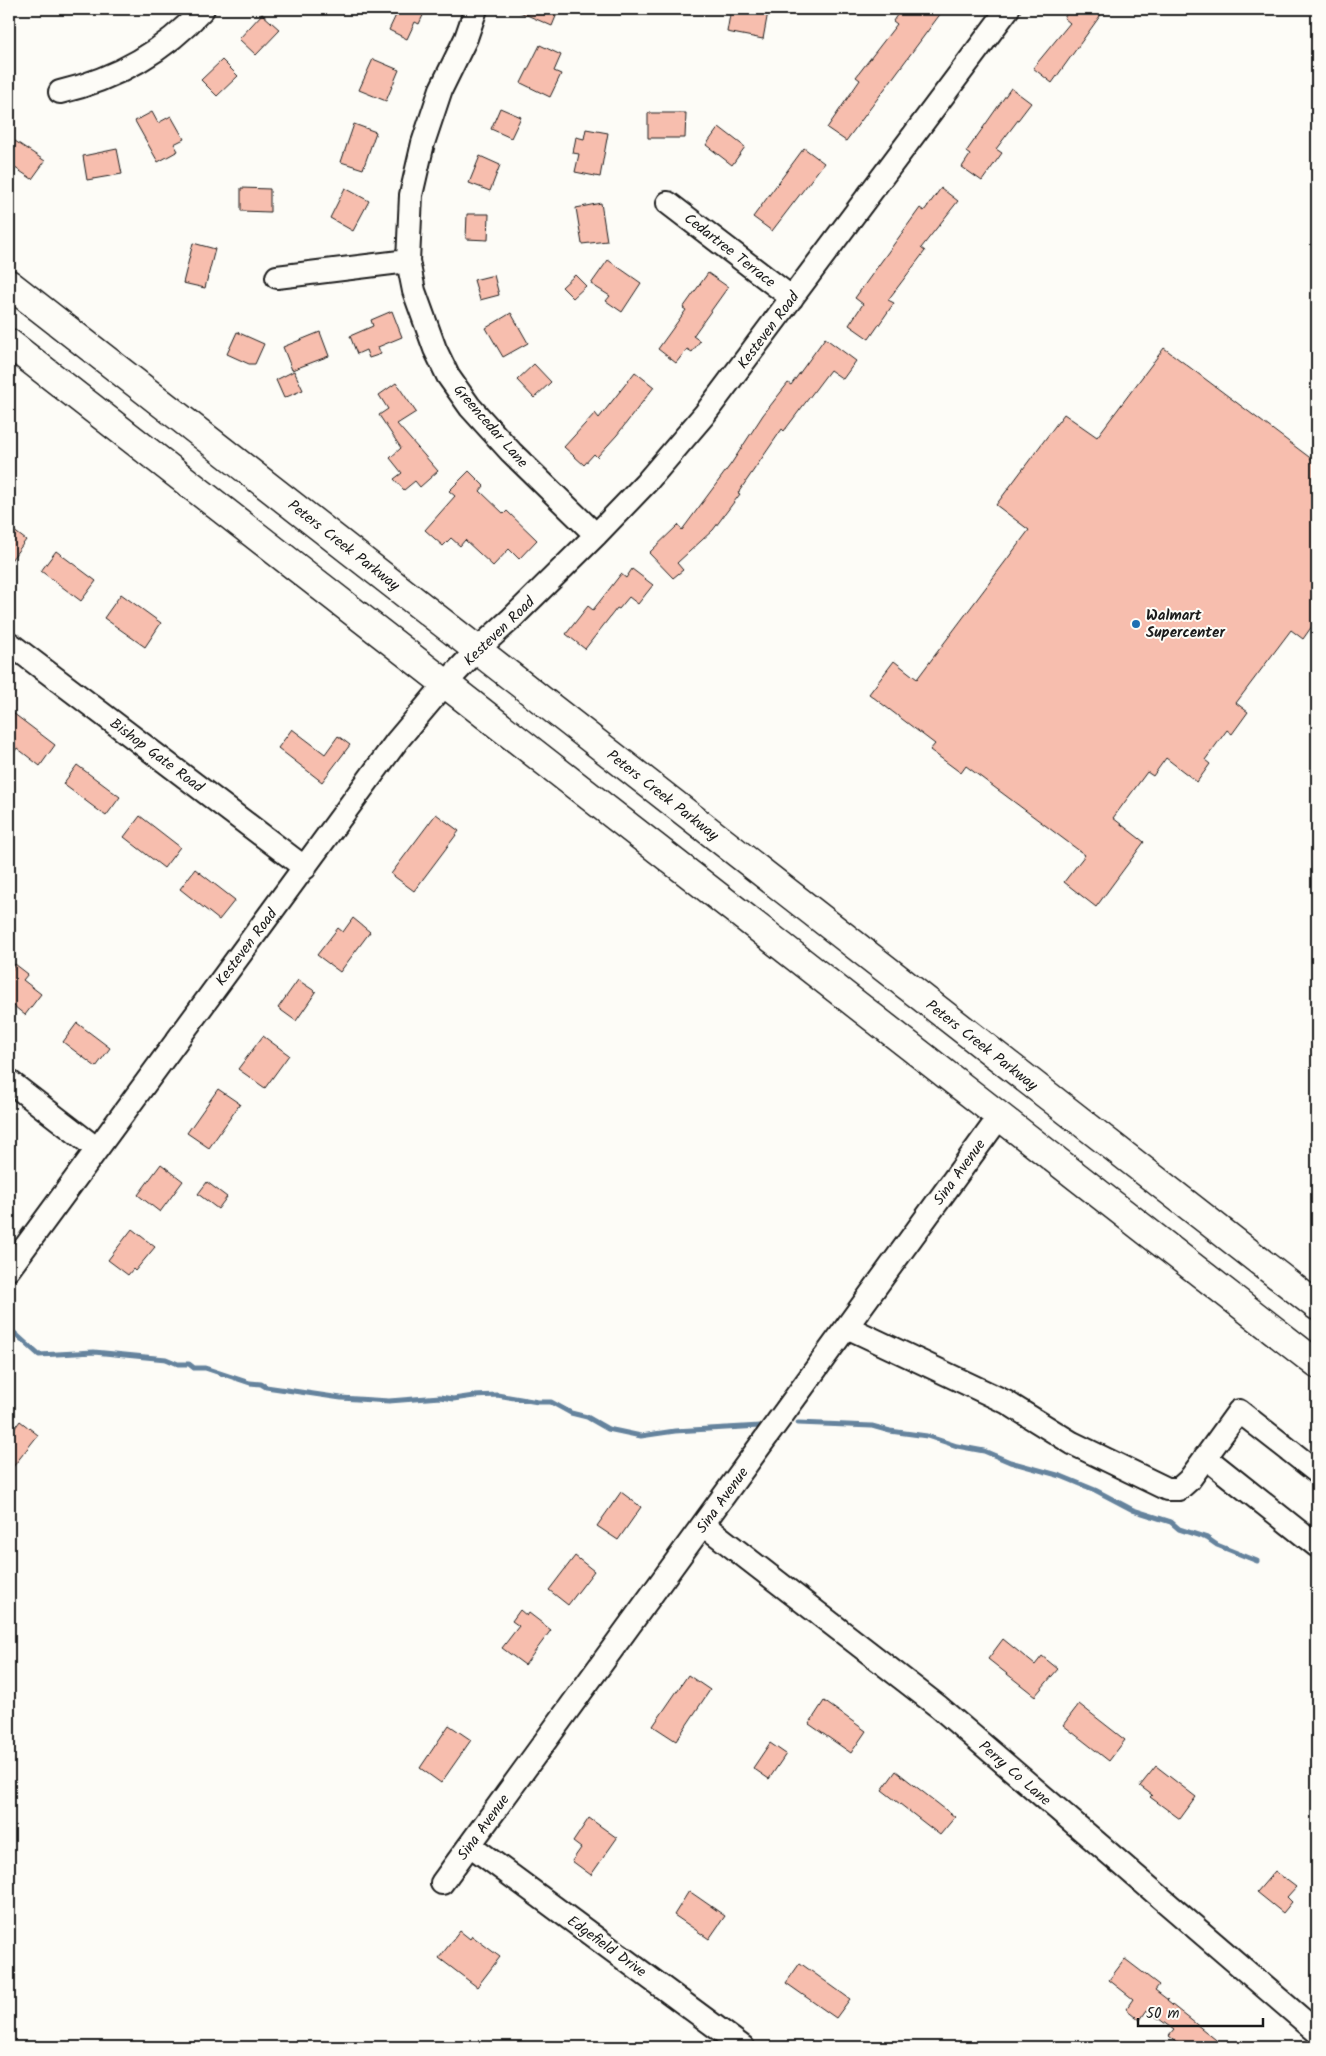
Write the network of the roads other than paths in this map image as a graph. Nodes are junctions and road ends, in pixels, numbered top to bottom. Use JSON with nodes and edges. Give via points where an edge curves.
{"nodes":[{"id":1,"x":203,"y":9,"type":"edge"},
{"id":2,"x":476,"y":9,"type":"edge"},
{"id":3,"x":1008,"y":9,"type":"edge"},
{"id":4,"x":60,"y":92,"type":"dead end"},
{"id":5,"x":668,"y":203,"type":"dead end"},
{"id":6,"x":408,"y":261,"type":"junction"},
{"id":7,"x":277,"y":276,"type":"dead end"},
{"id":8,"x":9,"y":284,"type":"edge"},
{"id":9,"x":792,"y":298,"type":"junction"},
{"id":10,"x":9,"y":343,"type":"edge"},
{"id":11,"x":596,"y":535,"type":"junction"},
{"id":12,"x":9,"y":643,"type":"edge"},
{"id":13,"x":478,"y":649,"type":"junction"},
{"id":14,"x":445,"y":684,"type":"junction"},
{"id":15,"x":305,"y":868,"type":"junction"},
{"id":16,"x":9,"y":1081,"type":"edge"},
{"id":17,"x":1000,"y":1116,"type":"junction"},
{"id":18,"x":97,"y":1149,"type":"junction"},
{"id":19,"x":9,"y":1269,"type":"edge"},
{"id":20,"x":1317,"y":1306,"type":"edge"},
{"id":21,"x":847,"y":1327,"type":"junction"},
{"id":22,"x":1317,"y":1364,"type":"edge"},
{"id":23,"x":1205,"y":1457,"type":"junction"},
{"id":24,"x":1317,"y":1472,"type":"edge"},
{"id":25,"x":704,"y":1525,"type":"junction"},
{"id":26,"x":1317,"y":1546,"type":"edge"},
{"id":27,"x":470,"y":1845,"type":"junction"},
{"id":28,"x":442,"y":1883,"type":"dead end"},
{"id":29,"x":1317,"y":2032,"type":"edge"},
{"id":30,"x":743,"y":2047,"type":"edge"}],
"edges":[{"from":1,"to":4,"type":"street","via":[[170,40],[145,57],[104,79]]},
{"from":2,"to":6,"type":"street","name":"Greencedar Lane","via":[[441,89],[423,143],[411,195]]},
{"from":3,"to":9,"type":"street","name":"Kesteven Road"},
{"from":5,"to":9,"type":"street","name":"Cedartree Terrace"},
{"from":6,"to":7,"type":"street"},
{"from":6,"to":11,"type":"street","name":"Greencedar Lane","via":[[414,291],[448,376],[470,407],[511,452]]},
{"from":8,"to":13,"type":"main road","name":"Peters Creek Parkway"},
{"from":9,"to":11,"type":"street","name":"Kesteven Road","via":[[704,415]]},
{"from":10,"to":14,"type":"main road"},
{"from":11,"to":13,"type":"street","name":"Kesteven Road"},
{"from":12,"to":15,"type":"street","name":"Bishop Gate Road"},
{"from":13,"to":14,"type":"street","name":"Kesteven Road"},
{"from":13,"to":20,"type":"main road","name":"Peters Creek Parkway"},
{"from":14,"to":15,"type":"street","name":"Kesteven Road","via":[[397,741]]},
{"from":14,"to":17,"type":"main road"},
{"from":15,"to":18,"type":"street","name":"Kesteven Road"},
{"from":16,"to":18,"type":"street"},
{"from":17,"to":21,"type":"street","name":"Sina Avenue"},
{"from":17,"to":22,"type":"main road"},
{"from":18,"to":19,"type":"street","name":"Kesteven Road"},
{"from":21,"to":23,"type":"street","via":[[1006,1402],[1072,1443],[1167,1489],[1179,1489]]},
{"from":21,"to":25,"type":"street","name":"Sina Avenue"},
{"from":23,"to":24,"type":"street","via":[[1239,1411]]},
{"from":23,"to":26,"type":"street"},
{"from":25,"to":27,"type":"street","name":"Sina Avenue"},
{"from":25,"to":29,"type":"street","name":"Perry Co Lane","via":[[939,1707]]},
{"from":27,"to":28,"type":"street","name":"Sina Avenue"},
{"from":27,"to":30,"type":"street","name":"Edgefield Drive"}]}
